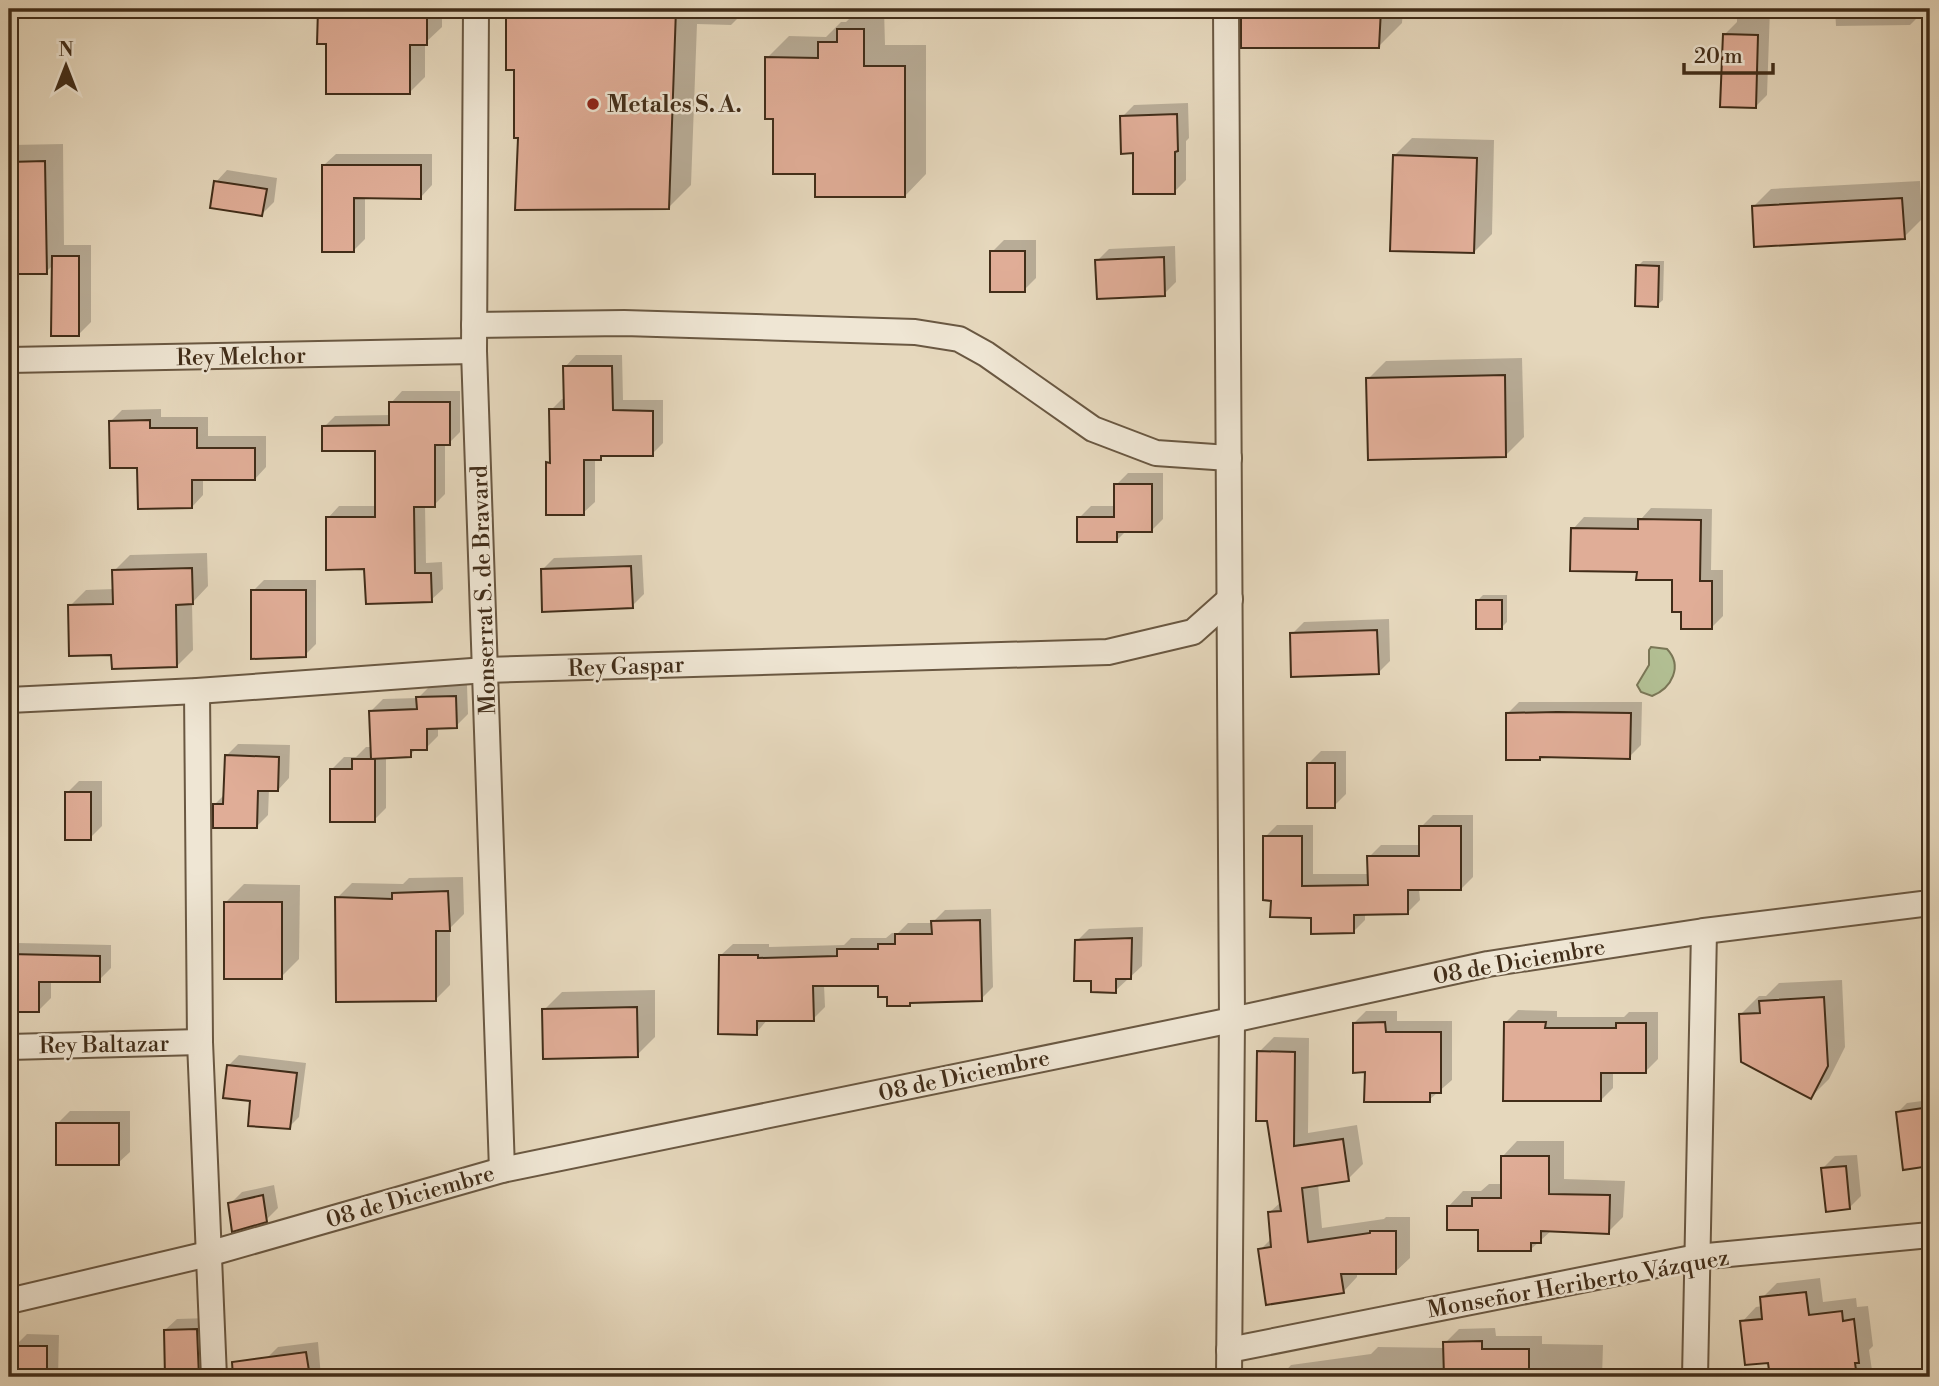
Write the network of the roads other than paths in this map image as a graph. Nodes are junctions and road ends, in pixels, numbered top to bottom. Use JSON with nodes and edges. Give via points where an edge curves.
{"nodes":[{"id":1,"x":476,"y":9,"type":"edge"},
{"id":2,"x":1226,"y":9,"type":"edge"},
{"id":3,"x":474,"y":325,"type":"junction"},
{"id":4,"x":474,"y":352,"type":"junction"},
{"id":5,"x":9,"y":360,"type":"edge"},
{"id":6,"x":1229,"y":458,"type":"junction"},
{"id":7,"x":1230,"y":599,"type":"junction"},
{"id":8,"x":486,"y":670,"type":"junction"},
{"id":9,"x":197,"y":691,"type":"junction"},
{"id":10,"x":9,"y":700,"type":"edge"},
{"id":11,"x":1930,"y":903,"type":"edge"},
{"id":12,"x":1704,"y":932,"type":"junction"},
{"id":13,"x":1233,"y":1020,"type":"junction"},
{"id":14,"x":200,"y":1042,"type":"junction"},
{"id":15,"x":9,"y":1047,"type":"edge"},
{"id":16,"x":502,"y":1170,"type":"junction"},
{"id":17,"x":1930,"y":1236,"type":"edge"},
{"id":18,"x":208,"y":1254,"type":"junction"},
{"id":19,"x":1697,"y":1257,"type":"junction"},
{"id":20,"x":9,"y":1301,"type":"edge"},
{"id":21,"x":1229,"y":1350,"type":"junction"},
{"id":22,"x":214,"y":1377,"type":"edge"},
{"id":23,"x":1229,"y":1377,"type":"edge"},
{"id":24,"x":1695,"y":1377,"type":"edge"}],
"edges":[{"from":1,"to":3,"type":"street","name":"Monserrat S. de Bravard"},
{"from":2,"to":6,"type":"street"},
{"from":3,"to":4,"type":"street","name":"Monserrat S. de Bravard"},
{"from":3,"to":6,"type":"street","via":[[624,323],[915,332],[959,339],[1093,429],[1156,453]]},
{"from":4,"to":5,"type":"street","name":"Rey Melchor"},
{"from":4,"to":8,"type":"street","name":"Monserrat S. de Bravard"},
{"from":6,"to":7,"type":"street"},
{"from":7,"to":8,"type":"street","name":"Rey Gaspar","via":[[1193,632],[1108,652]]},
{"from":7,"to":13,"type":"street"},
{"from":8,"to":9,"type":"street","name":"Rey Gaspar"},
{"from":8,"to":16,"type":"street","name":"Monserrat S. de Bravard"},
{"from":9,"to":10,"type":"street","name":"Rey Gaspar"},
{"from":9,"to":14,"type":"street"},
{"from":11,"to":12,"type":"street","name":"08 de Diciembre"},
{"from":12,"to":13,"type":"street","name":"08 de Diciembre","via":[[1488,964]]},
{"from":12,"to":19,"type":"street"},
{"from":13,"to":16,"type":"street","name":"08 de Diciembre"},
{"from":13,"to":21,"type":"street"},
{"from":14,"to":15,"type":"street","name":"Rey Baltazar"},
{"from":14,"to":18,"type":"street"},
{"from":16,"to":18,"type":"street","name":"08 de Diciembre"},
{"from":17,"to":19,"type":"street","name":"Monseñor Heriberto Vázquez"},
{"from":18,"to":20,"type":"street","name":"08 de Diciembre"},
{"from":18,"to":22,"type":"street"},
{"from":19,"to":21,"type":"street","name":"Monseñor Heriberto Vázquez"},
{"from":19,"to":24,"type":"street"},
{"from":21,"to":23,"type":"street"}]}
